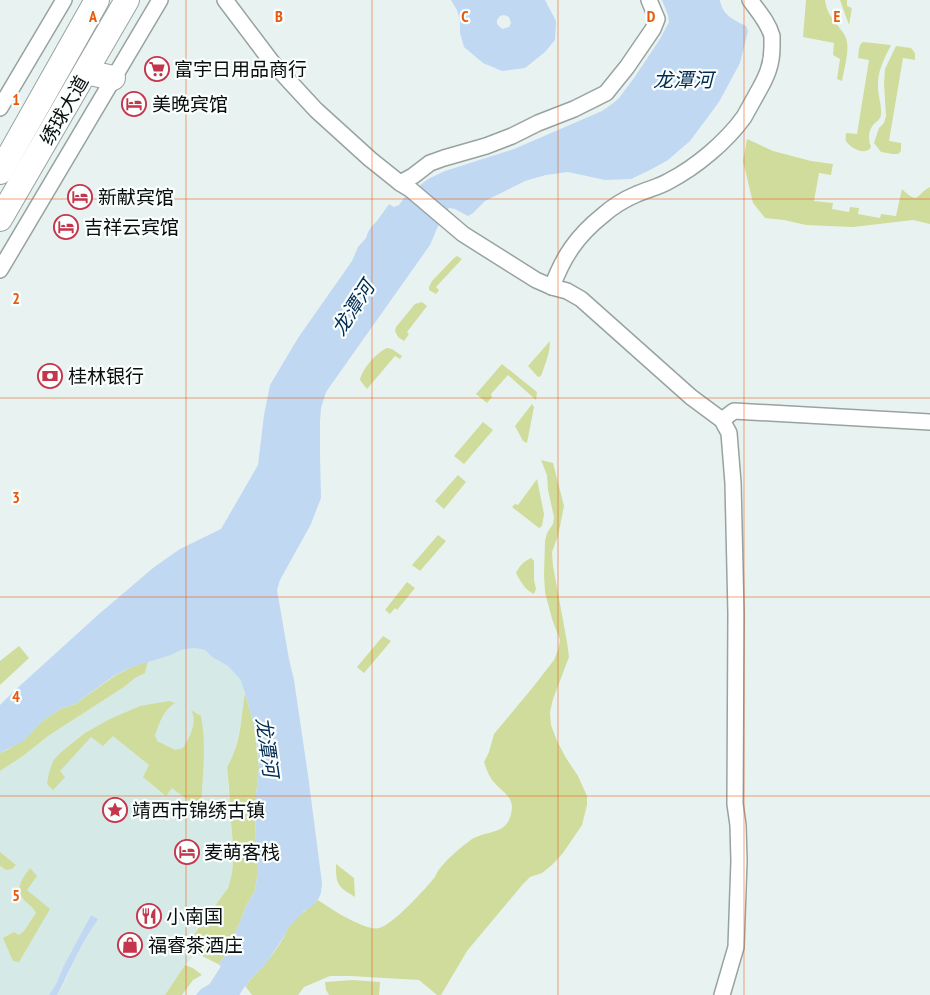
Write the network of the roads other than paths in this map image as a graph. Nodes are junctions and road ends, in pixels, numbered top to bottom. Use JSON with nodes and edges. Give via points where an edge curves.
{"nodes":[{"id":1,"x":64,"y":0,"type":"edge"},
{"id":2,"x":97,"y":0,"type":"edge"},
{"id":3,"x":127,"y":0,"type":"edge"},
{"id":4,"x":160,"y":0,"type":"edge"},
{"id":5,"x":225,"y":0,"type":"edge"},
{"id":6,"x":649,"y":0,"type":"edge"},
{"id":7,"x":750,"y":0,"type":"edge"},
{"id":8,"x":86,"y":72,"type":"junction"},
{"id":9,"x":113,"y":78,"type":"junction"},
{"id":10,"x":0,"y":108,"type":"edge"},
{"id":11,"x":0,"y":172,"type":"edge"},
{"id":12,"x":405,"y":186,"type":"junction"},
{"id":13,"x":0,"y":219,"type":"edge"},
{"id":14,"x":0,"y":270,"type":"edge"},
{"id":15,"x":552,"y":287,"type":"junction"},
{"id":16,"x":722,"y":420,"type":"junction"},
{"id":17,"x":930,"y":422,"type":"edge"},
{"id":18,"x":722,"y":995,"type":"edge"}],
"edges":[{"from":1,"to":10,"type":"street"},
{"from":2,"to":11,"type":"main road","name":"绣球大道"},
{"from":3,"to":8,"type":"main road","name":"绣球大道"},
{"from":4,"to":9,"type":"street"},
{"from":5,"to":12,"type":"street","via":[[271,61],[316,110]]},
{"from":6,"to":12,"type":"street","via":[[657,19],[653,29],[606,92],[512,136],[430,163]]},
{"from":7,"to":15,"type":"street","via":[[766,22],[772,37],[772,58],[767,75],[743,117],[704,158],[670,181],[618,204],[588,227],[572,246]]},
{"from":8,"to":9,"type":"main road"},
{"from":8,"to":13,"type":"main road","name":"绣球大道"},
{"from":9,"to":14,"type":"street"},
{"from":12,"to":15,"type":"street","via":[[463,234]]},
{"from":15,"to":16,"type":"street","via":[[581,299],[690,397]]},
{"from":16,"to":17,"type":"street","via":[[734,411]]},
{"from":16,"to":18,"type":"street","via":[[729,434],[733,483],[735,804],[739,861],[736,947]]}]}
